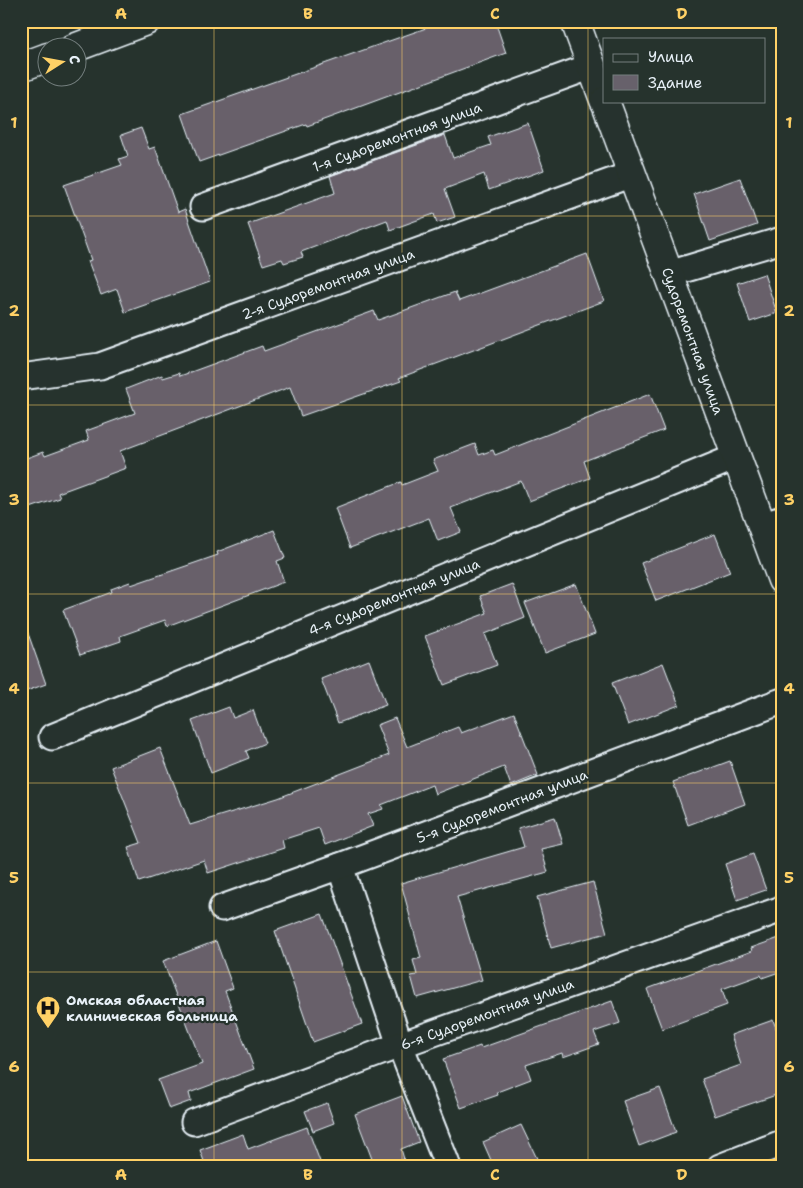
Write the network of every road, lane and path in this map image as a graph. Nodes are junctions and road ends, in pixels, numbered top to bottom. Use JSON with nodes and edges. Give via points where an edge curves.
{"nodes":[{"id":1,"x":146,"y":21,"type":"edge"},
{"id":2,"x":575,"y":21,"type":"edge"},
{"id":3,"x":88,"y":43,"type":"edge"},
{"id":4,"x":38,"y":61,"type":"edge"},
{"id":5,"x":592,"y":66,"type":"junction"},
{"id":6,"x":21,"y":67,"type":"edge"},
{"id":7,"x":603,"y":98,"type":"edge"},
{"id":8,"x":604,"y":102,"type":"edge"},
{"id":9,"x":632,"y":174,"type":"junction"},
{"id":10,"x":203,"y":208,"type":"dead end"},
{"id":11,"x":782,"y":240,"type":"edge"},
{"id":12,"x":668,"y":274,"type":"junction"},
{"id":13,"x":21,"y":377,"type":"edge"},
{"id":14,"x":736,"y":457,"type":"junction"},
{"id":15,"x":772,"y":522,"type":"edge"},
{"id":16,"x":782,"y":580,"type":"edge"},
{"id":17,"x":782,"y":701,"type":"edge"},
{"id":18,"x":52,"y":737,"type":"dead end"},
{"id":19,"x":340,"y":866,"type":"junction"},
{"id":20,"x":222,"y":908,"type":"dead end"},
{"id":21,"x":782,"y":909,"type":"edge"},
{"id":22,"x":400,"y":1045,"type":"junction"},
{"id":23,"x":194,"y":1122,"type":"dead end"},
{"id":24,"x":782,"y":1143,"type":"edge"},
{"id":25,"x":448,"y":1167,"type":"edge"},
{"id":26,"x":720,"y":1167,"type":"edge"}],
"edges":[{"from":1,"to":3,"type":"street"},
{"from":2,"to":5,"type":"street","name":"Судоремонтная улица"},
{"from":4,"to":6,"type":"street"},
{"from":5,"to":7,"type":"street","name":"Судоремонтная улица"},
{"from":5,"to":10,"type":"street","name":"1-я Судоремонтная улица"},
{"from":8,"to":9,"type":"street","name":"Судоремонтная улица"},
{"from":9,"to":12,"type":"street","name":"Судоремонтная улица"},
{"from":9,"to":13,"type":"street","name":"2-я Судоремонтная улица","via":[[100,366]]},
{"from":11,"to":12,"type":"street"},
{"from":12,"to":14,"type":"street","name":"Судоремонтная улица"},
{"from":14,"to":15,"type":"street","name":"Судоремонтная улица"},
{"from":14,"to":18,"type":"street","name":"4-я Судоремонтная улица"},
{"from":15,"to":16,"type":"street","name":"Судоремонтная улица"},
{"from":17,"to":19,"type":"street","name":"5-я Судоремонтная улица"},
{"from":19,"to":20,"type":"street","name":"5-я Судоремонтная улица"},
{"from":19,"to":22,"type":"street"},
{"from":21,"to":22,"type":"street","name":"6-я Судоремонтная улица"},
{"from":22,"to":23,"type":"street","name":"6-я Судоремонтная улица"},
{"from":22,"to":25,"type":"street"},
{"from":24,"to":26,"type":"street"}]}
